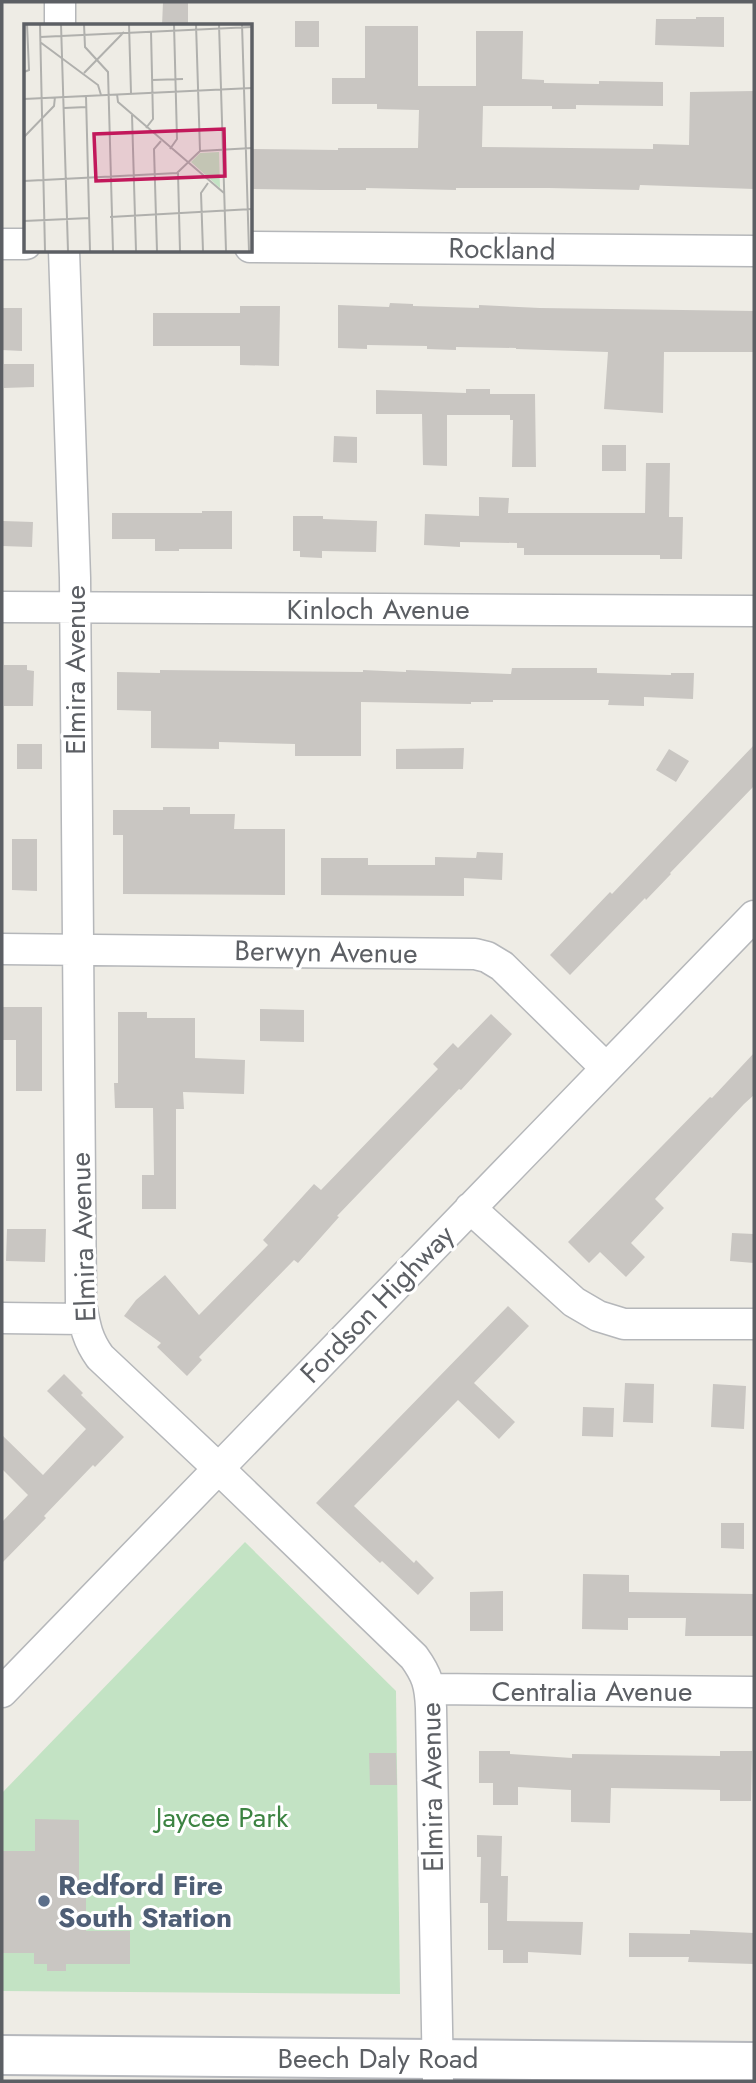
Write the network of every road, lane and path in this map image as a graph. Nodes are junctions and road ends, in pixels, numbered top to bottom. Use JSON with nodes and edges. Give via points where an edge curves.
{"nodes":[{"id":1,"x":60,"y":2,"type":"edge"},
{"id":2,"x":60,"y":24,"type":"edge"},
{"id":3,"x":2,"y":244,"type":"edge"},
{"id":4,"x":24,"y":244,"type":"edge"},
{"id":5,"x":252,"y":247,"type":"edge"},
{"id":6,"x":754,"y":251,"type":"edge"},
{"id":7,"x":64,"y":252,"type":"edge"},
{"id":8,"x":2,"y":607,"type":"edge"},
{"id":9,"x":75,"y":607,"type":"junction"},
{"id":10,"x":754,"y":611,"type":"edge"},
{"id":11,"x":754,"y":916,"type":"edge"},
{"id":12,"x":2,"y":949,"type":"edge"},
{"id":13,"x":77,"y":950,"type":"junction"},
{"id":14,"x":606,"y":1068,"type":"junction"},
{"id":15,"x":470,"y":1208,"type":"junction"},
{"id":16,"x":2,"y":1318,"type":"edge"},
{"id":17,"x":83,"y":1319,"type":"junction"},
{"id":18,"x":754,"y":1324,"type":"edge"},
{"id":19,"x":218,"y":1468,"type":"junction"},
{"id":20,"x":430,"y":1689,"type":"junction"},
{"id":21,"x":2,"y":1692,"type":"edge"},
{"id":22,"x":754,"y":1692,"type":"edge"},
{"id":23,"x":2,"y":2055,"type":"edge"},
{"id":24,"x":754,"y":2062,"type":"edge"},
{"id":25,"x":438,"y":2070,"type":"edge"}],
"edges":[{"from":1,"to":2,"type":"street"},
{"from":3,"to":4,"type":"street"},
{"from":5,"to":6,"type":"street","name":"Rockland"},
{"from":7,"to":9,"type":"street","name":"Elmira Avenue"},
{"from":8,"to":9,"type":"street","name":"Kinloch Avenue"},
{"from":9,"to":10,"type":"street","name":"Kinloch Avenue"},
{"from":9,"to":13,"type":"street","name":"Elmira Avenue"},
{"from":11,"to":14,"type":"street","name":"Fordson Highway"},
{"from":12,"to":13,"type":"street","name":"Berwyn Avenue"},
{"from":13,"to":14,"type":"street","name":"Berwyn Avenue","via":[[475,954],[502,966]]},
{"from":13,"to":17,"type":"street","name":"Elmira Avenue"},
{"from":14,"to":15,"type":"street","name":"Fordson Highway"},
{"from":15,"to":18,"type":"street","via":[[574,1302],[598,1317],[624,1324]]},
{"from":15,"to":19,"type":"street","name":"Fordson Highway"},
{"from":16,"to":17,"type":"street"},
{"from":17,"to":19,"type":"street","name":"Elmira Avenue","via":[[88,1341],[100,1357]]},
{"from":19,"to":20,"type":"street","name":"Elmira Avenue","via":[[414,1657],[426,1673]]},
{"from":19,"to":21,"type":"street","name":"Fordson Highway"},
{"from":20,"to":22,"type":"street","name":"Centralia Avenue"},
{"from":20,"to":25,"type":"street","name":"Elmira Avenue"},
{"from":23,"to":25,"type":"main road","name":"Beech Daly Road"},
{"from":24,"to":25,"type":"main road","name":"Beech Daly Road"}]}
